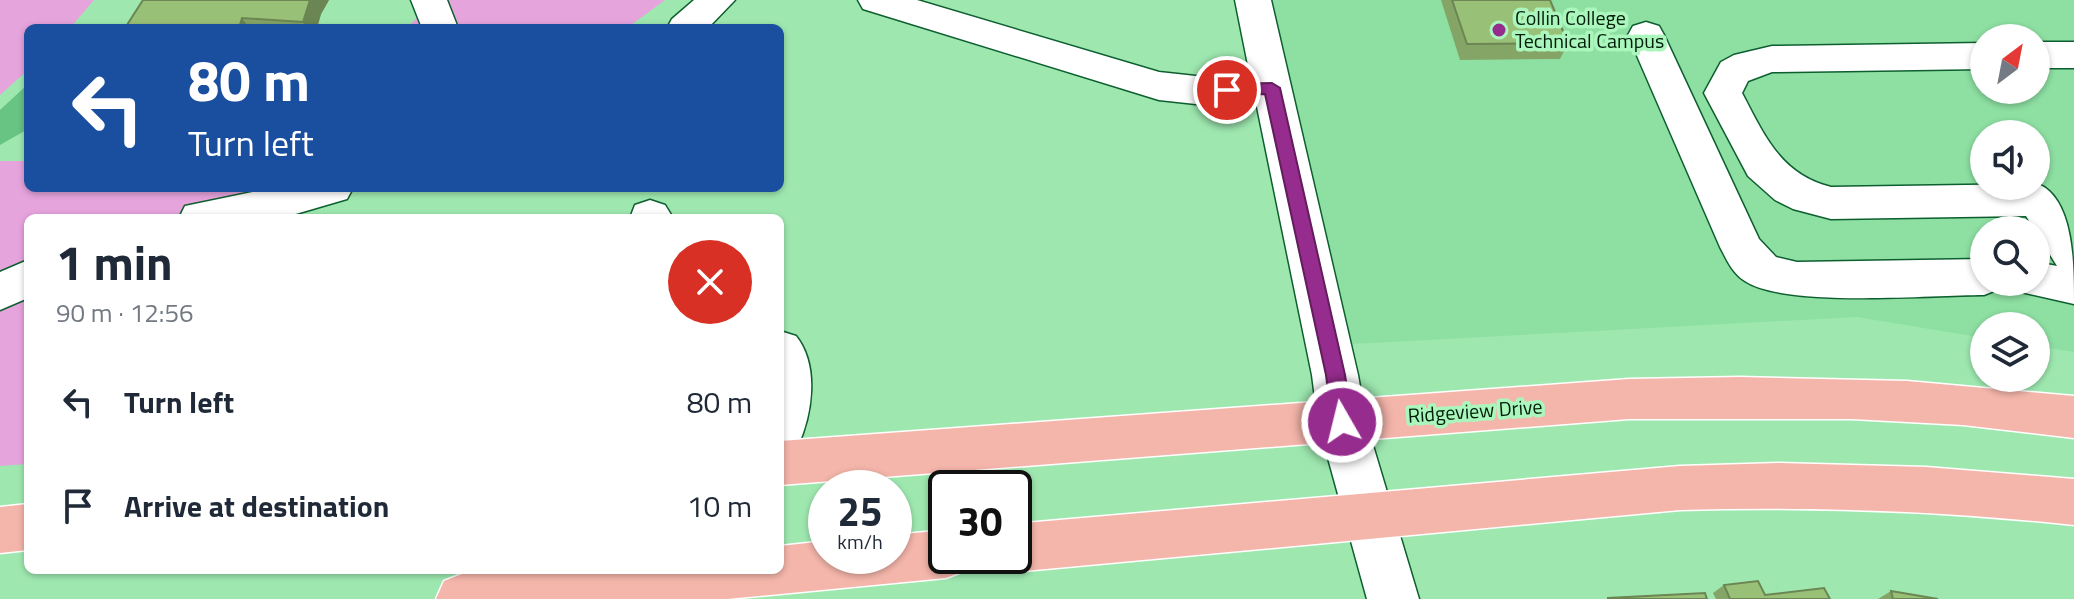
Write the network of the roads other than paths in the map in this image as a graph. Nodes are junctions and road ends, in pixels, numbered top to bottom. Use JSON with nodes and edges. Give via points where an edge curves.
{"nodes":[{"id":1,"x":429,"y":0,"type":"edge"},
{"id":2,"x":717,"y":0,"type":"edge"},
{"id":3,"x":876,"y":0,"type":"edge"},
{"id":4,"x":1253,"y":0,"type":"edge"},
{"id":5,"x":438,"y":24,"type":"edge"},
{"id":6,"x":690,"y":24,"type":"edge"},
{"id":7,"x":1646,"y":35,"type":"dead end"},
{"id":8,"x":2050,"y":55,"type":"edge"},
{"id":9,"x":2074,"y":55,"type":"edge"},
{"id":10,"x":1970,"y":56,"type":"edge"},
{"id":11,"x":1272,"y":88,"type":"junction"},
{"id":12,"x":319,"y":192,"type":"edge"},
{"id":13,"x":220,"y":214,"type":"edge"},
{"id":14,"x":2074,"y":257,"type":"edge"},
{"id":15,"x":1970,"y":277,"type":"edge"},
{"id":16,"x":24,"y":280,"type":"edge"},
{"id":17,"x":2050,"y":282,"type":"edge"},
{"id":18,"x":2074,"y":286,"type":"edge"},
{"id":19,"x":0,"y":292,"type":"edge"},
{"id":20,"x":784,"y":355,"type":"edge"},
{"id":21,"x":2074,"y":417,"type":"edge"},
{"id":22,"x":784,"y":421,"type":"edge"},
{"id":23,"x":1342,"y":422,"type":"junction"},
{"id":24,"x":784,"y":463,"type":"edge"},
{"id":25,"x":2074,"y":502,"type":"edge"},
{"id":26,"x":1369,"y":516,"type":"junction"},
{"id":27,"x":24,"y":527,"type":"edge"},
{"id":28,"x":0,"y":530,"type":"edge"},
{"id":29,"x":1032,"y":546,"type":"edge"},
{"id":30,"x":928,"y":556,"type":"edge"},
{"id":31,"x":784,"y":569,"type":"edge"},
{"id":32,"x":734,"y":574,"type":"edge"},
{"id":33,"x":462,"y":599,"type":"edge"},
{"id":34,"x":1393,"y":599,"type":"edge"}],
"edges":[{"from":1,"to":5,"type":"street"},
{"from":2,"to":6,"type":"street"},
{"from":3,"to":11,"type":"street","via":[[1159,86],[1205,91]]},
{"from":4,"to":11,"type":"street"},
{"from":7,"to":15,"type":"street","via":[[1741,247],[1763,271],[1797,280]]},
{"from":8,"to":9,"type":"street"},
{"from":10,"to":14,"type":"street","via":[[1772,59],[1735,70],[1725,80],[1723,93],[1759,164],[1788,190],[1831,203],[2038,200]]},
{"from":11,"to":23,"type":"street"},
{"from":12,"to":13,"type":"street"},
{"from":16,"to":19,"type":"street"},
{"from":17,"to":18,"type":"street"},
{"from":20,"to":22,"type":"street"},
{"from":21,"to":23,"type":"main road","name":"Ridgeview Drive","via":[[1926,401],[1739,395]]},
{"from":23,"to":24,"type":"main road","name":"Ridgeview Drive"},
{"from":23,"to":26,"type":"street"},
{"from":25,"to":26,"type":"main road","via":[[1948,489],[1777,484]]},
{"from":26,"to":29,"type":"main road"},
{"from":26,"to":34,"type":"street"},
{"from":27,"to":28,"type":"main road"},
{"from":30,"to":31,"type":"main road"},
{"from":32,"to":33,"type":"main road"}]}
